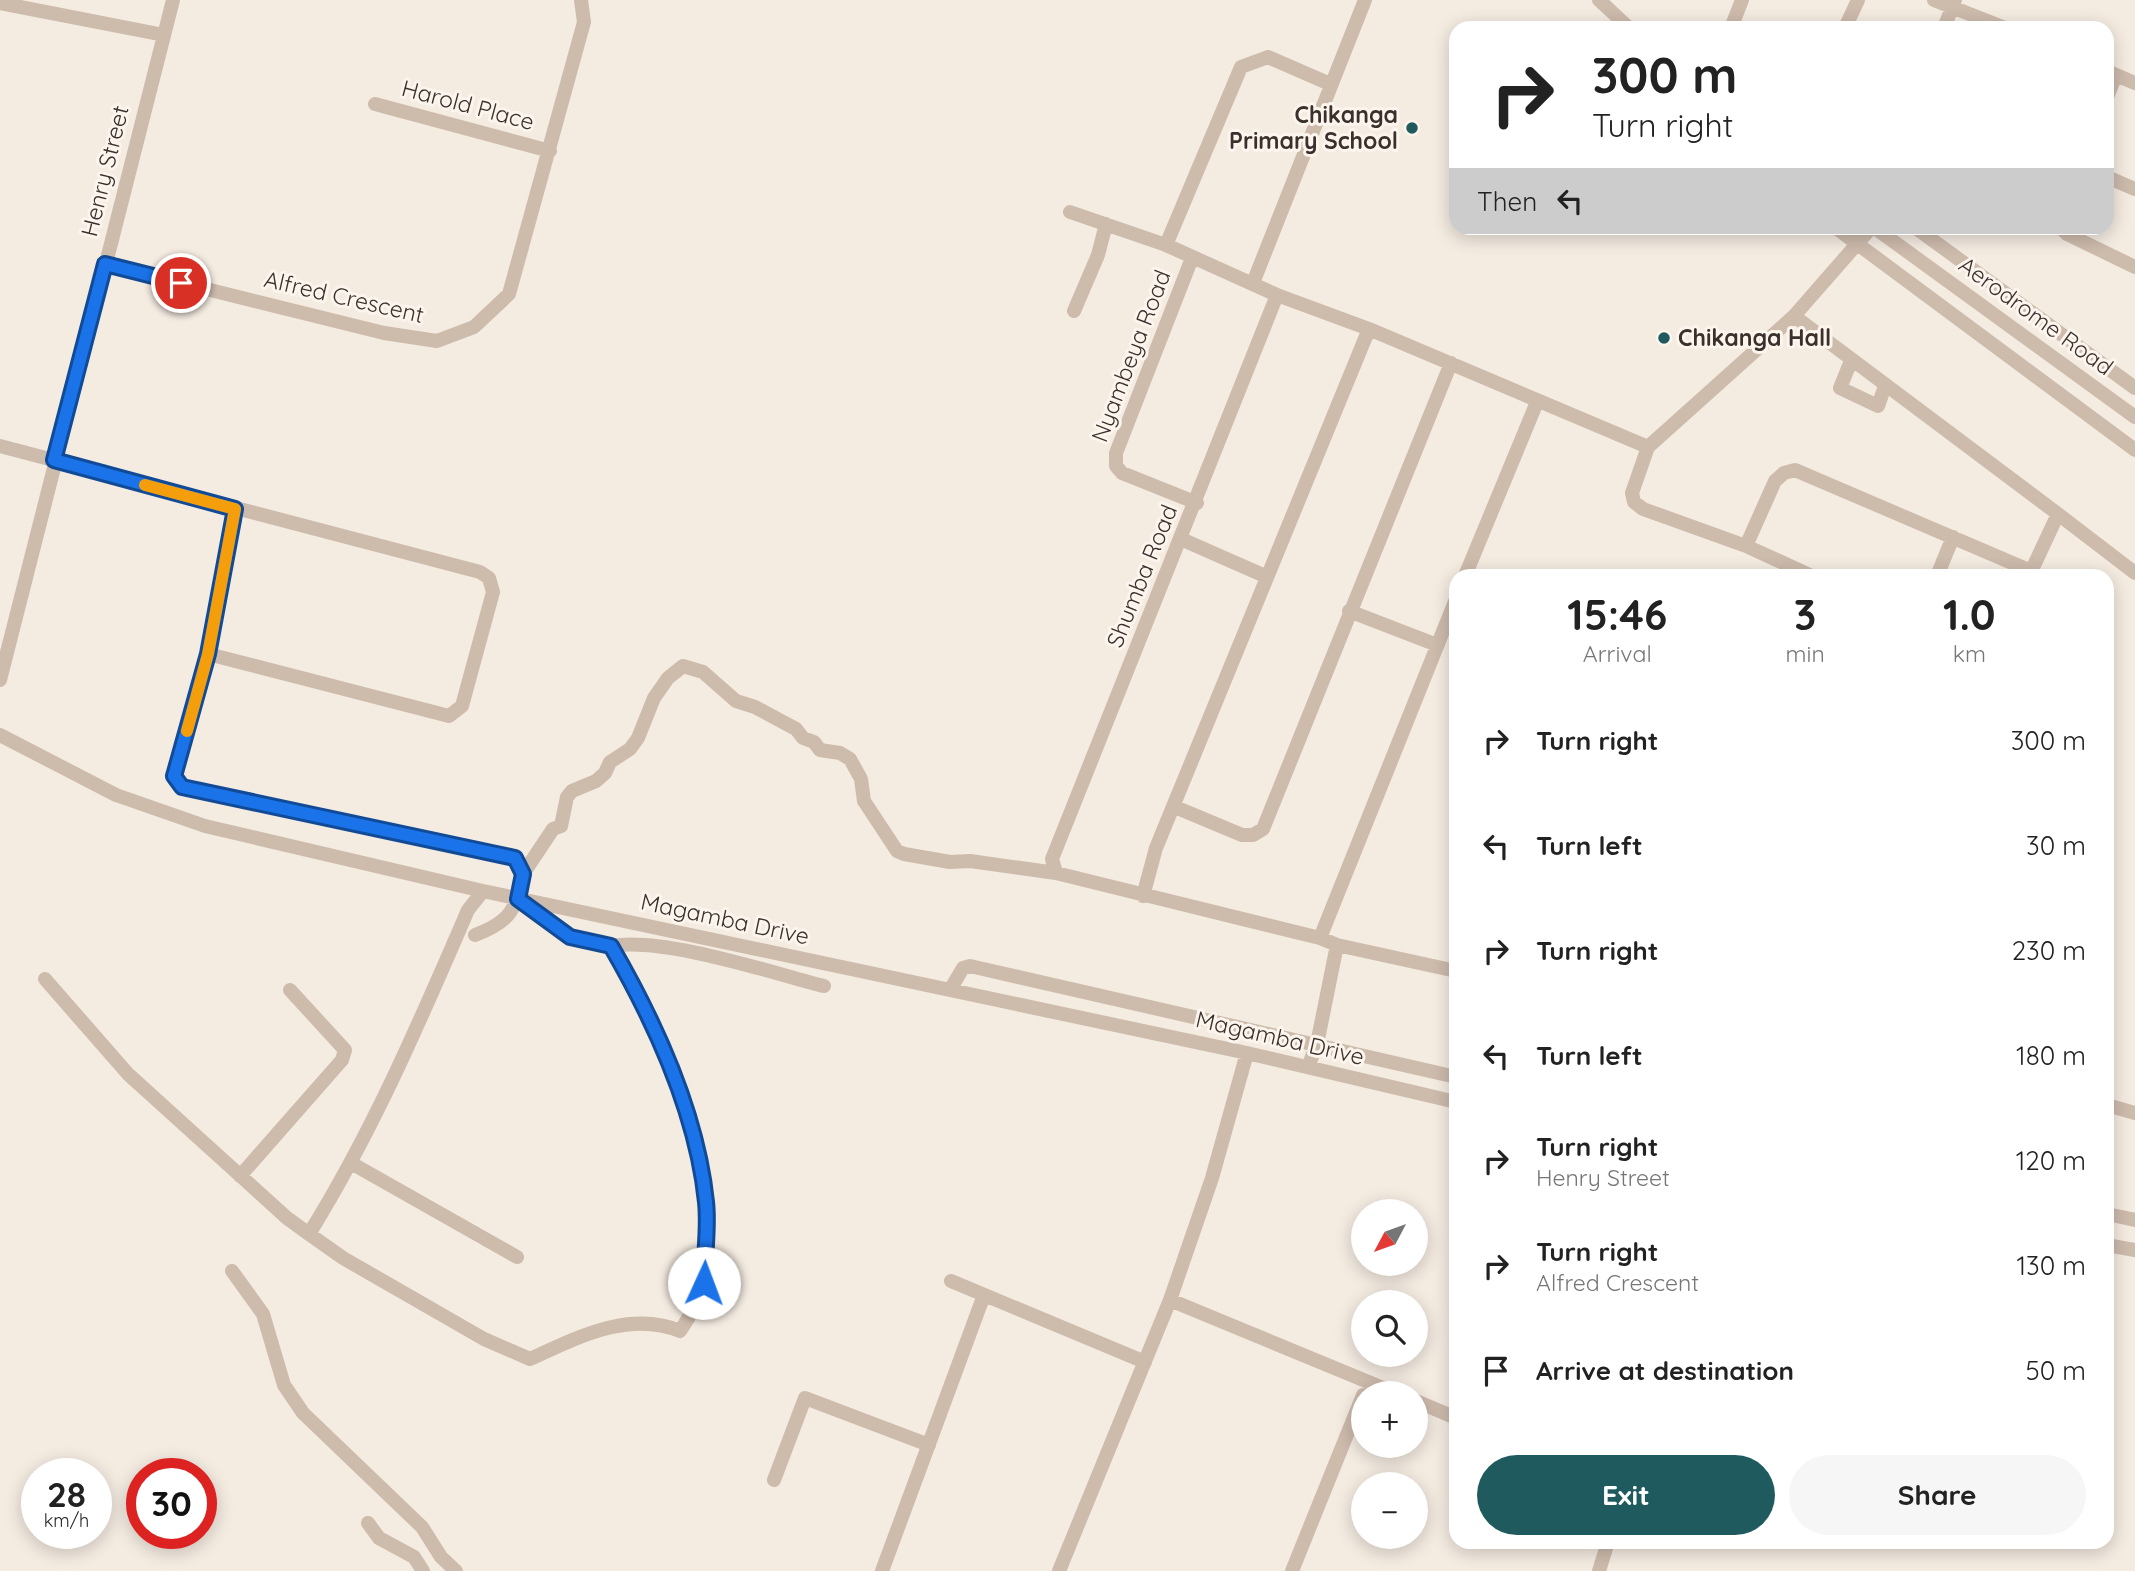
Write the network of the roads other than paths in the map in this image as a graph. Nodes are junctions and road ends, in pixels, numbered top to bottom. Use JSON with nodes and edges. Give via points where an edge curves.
{"nodes":[{"id":1,"x":173,"y":0,"type":"edge"},
{"id":2,"x":581,"y":0,"type":"edge"},
{"id":3,"x":1365,"y":0,"type":"edge"},
{"id":4,"x":1599,"y":0,"type":"edge"},
{"id":5,"x":1742,"y":0,"type":"edge"},
{"id":6,"x":1857,"y":0,"type":"edge"},
{"id":7,"x":1934,"y":0,"type":"edge"},
{"id":8,"x":0,"y":3,"type":"edge"},
{"id":9,"x":1954,"y":3,"type":"edge"},
{"id":10,"x":1622,"y":21,"type":"edge"},
{"id":11,"x":1734,"y":21,"type":"edge"},
{"id":12,"x":1848,"y":21,"type":"edge"},
{"id":13,"x":1947,"y":21,"type":"edge"},
{"id":14,"x":1990,"y":21,"type":"edge"},
{"id":15,"x":164,"y":35,"type":"junction"},
{"id":16,"x":2114,"y":74,"type":"edge"},
{"id":17,"x":2135,"y":83,"type":"edge"},
{"id":18,"x":1329,"y":84,"type":"junction"},
{"id":19,"x":375,"y":104,"type":"dead end"},
{"id":20,"x":550,"y":151,"type":"junction"},
{"id":21,"x":2114,"y":180,"type":"edge"},
{"id":22,"x":2135,"y":189,"type":"edge"},
{"id":23,"x":1070,"y":212,"type":"dead end"},
{"id":24,"x":1106,"y":224,"type":"junction"},
{"id":25,"x":1845,"y":235,"type":"edge"},
{"id":26,"x":1867,"y":235,"type":"edge"},
{"id":27,"x":1883,"y":235,"type":"edge"},
{"id":28,"x":1926,"y":235,"type":"edge"},
{"id":29,"x":2069,"y":235,"type":"edge"},
{"id":30,"x":1166,"y":245,"type":"junction"},
{"id":31,"x":1858,"y":245,"type":"junction"},
{"id":32,"x":1192,"y":258,"type":"junction"},
{"id":33,"x":105,"y":264,"type":"junction"},
{"id":34,"x":2135,"y":267,"type":"edge"},
{"id":35,"x":1252,"y":283,"type":"junction"},
{"id":36,"x":1277,"y":295,"type":"junction"},
{"id":37,"x":1074,"y":311,"type":"dead end"},
{"id":38,"x":1794,"y":316,"type":"junction"},
{"id":39,"x":1369,"y":329,"type":"junction"},
{"id":40,"x":1851,"y":360,"type":"junction"},
{"id":41,"x":1451,"y":363,"type":"junction"},
{"id":42,"x":1885,"y":386,"type":"junction"},
{"id":43,"x":2135,"y":388,"type":"edge"},
{"id":44,"x":1537,"y":402,"type":"junction"},
{"id":45,"x":2135,"y":417,"type":"edge"},
{"id":46,"x":0,"y":446,"type":"edge"},
{"id":47,"x":1648,"y":447,"type":"junction"},
{"id":48,"x":2135,"y":450,"type":"edge"},
{"id":49,"x":54,"y":460,"type":"junction"},
{"id":50,"x":1197,"y":503,"type":"junction"},
{"id":51,"x":235,"y":509,"type":"junction"},
{"id":52,"x":2058,"y":514,"type":"junction"},
{"id":53,"x":1953,"y":537,"type":"junction"},
{"id":54,"x":1181,"y":539,"type":"junction"},
{"id":55,"x":1746,"y":546,"type":"junction"},
{"id":56,"x":1468,"y":569,"type":"edge"},
{"id":57,"x":1797,"y":569,"type":"edge"},
{"id":58,"x":1940,"y":569,"type":"edge"},
{"id":59,"x":2021,"y":569,"type":"edge"},
{"id":60,"x":2032,"y":569,"type":"edge"},
{"id":61,"x":2135,"y":573,"type":"edge"},
{"id":62,"x":1265,"y":576,"type":"junction"},
{"id":63,"x":1349,"y":611,"type":"junction"},
{"id":64,"x":1449,"y":616,"type":"edge"},
{"id":65,"x":1437,"y":645,"type":"junction"},
{"id":66,"x":208,"y":654,"type":"junction"},
{"id":67,"x":0,"y":680,"type":"edge"},
{"id":68,"x":0,"y":736,"type":"edge"},
{"id":69,"x":1175,"y":807,"type":"junction"},
{"id":70,"x":1056,"y":873,"type":"junction"},
{"id":71,"x":523,"y":874,"type":"junction"},
{"id":72,"x":483,"y":891,"type":"junction"},
{"id":73,"x":1143,"y":896,"type":"junction"},
{"id":74,"x":518,"y":899,"type":"junction"},
{"id":75,"x":475,"y":935,"type":"dead end"},
{"id":76,"x":1320,"y":937,"type":"junction"},
{"id":77,"x":1337,"y":944,"type":"junction"},
{"id":78,"x":611,"y":946,"type":"junction"},
{"id":79,"x":1449,"y":969,"type":"edge"},
{"id":80,"x":45,"y":979,"type":"dead end"},
{"id":81,"x":824,"y":986,"type":"dead end"},
{"id":82,"x":290,"y":989,"type":"dead end"},
{"id":83,"x":950,"y":990,"type":"junction"},
{"id":84,"x":1317,"y":1044,"type":"junction"},
{"id":85,"x":1247,"y":1053,"type":"junction"},
{"id":86,"x":1308,"y":1067,"type":"junction"},
{"id":87,"x":1449,"y":1075,"type":"edge"},
{"id":88,"x":1449,"y":1100,"type":"edge"},
{"id":89,"x":2114,"y":1107,"type":"edge"},
{"id":90,"x":2135,"y":1113,"type":"edge"},
{"id":91,"x":351,"y":1163,"type":"junction"},
{"id":92,"x":240,"y":1176,"type":"junction"},
{"id":93,"x":2114,"y":1216,"type":"edge"},
{"id":94,"x":2135,"y":1220,"type":"edge"},
{"id":95,"x":309,"y":1234,"type":"junction"},
{"id":96,"x":2114,"y":1246,"type":"edge"},
{"id":97,"x":2135,"y":1250,"type":"edge"},
{"id":98,"x":517,"y":1257,"type":"dead end"},
{"id":99,"x":232,"y":1271,"type":"dead end"},
{"id":100,"x":951,"y":1281,"type":"dead end"},
{"id":101,"x":984,"y":1295,"type":"junction"},
{"id":102,"x":1170,"y":1300,"type":"junction"},
{"id":103,"x":1145,"y":1362,"type":"junction"},
{"id":104,"x":1351,"y":1384,"type":"edge"},
{"id":105,"x":1428,"y":1406,"type":"edge"},
{"id":106,"x":1449,"y":1415,"type":"edge"},
{"id":107,"x":1351,"y":1425,"type":"edge"},
{"id":108,"x":929,"y":1445,"type":"junction"},
{"id":109,"x":774,"y":1480,"type":"dead end"},
{"id":110,"x":368,"y":1523,"type":"dead end"},
{"id":111,"x":1606,"y":1549,"type":"edge"},
{"id":112,"x":423,"y":1571,"type":"edge"},
{"id":113,"x":456,"y":1571,"type":"edge"},
{"id":114,"x":882,"y":1571,"type":"edge"},
{"id":115,"x":1059,"y":1571,"type":"edge"},
{"id":116,"x":1292,"y":1571,"type":"edge"},
{"id":117,"x":1599,"y":1571,"type":"edge"}],
"edges":[{"from":1,"to":15,"type":"street","name":"Henry Street"},
{"from":2,"to":20,"type":"street","name":"Alfred Crescent","via":[[584,22]]},
{"from":3,"to":18,"type":"street"},
{"from":4,"to":10,"type":"street"},
{"from":5,"to":11,"type":"street"},
{"from":6,"to":12,"type":"street"},
{"from":7,"to":9,"type":"street"},
{"from":8,"to":15,"type":"street"},
{"from":9,"to":13,"type":"street"},
{"from":9,"to":14,"type":"street"},
{"from":15,"to":33,"type":"street","name":"Henry Street"},
{"from":16,"to":17,"type":"street"},
{"from":18,"to":30,"type":"street","via":[[1268,57],[1241,67]]},
{"from":18,"to":35,"type":"street"},
{"from":19,"to":20,"type":"street","name":"Harold Place"},
{"from":20,"to":33,"type":"street","name":"Alfred Crescent","via":[[509,294],[474,327],[437,341],[384,333]]},
{"from":21,"to":22,"type":"street"},
{"from":23,"to":24,"type":"street"},
{"from":24,"to":30,"type":"street"},
{"from":24,"to":37,"type":"street"},
{"from":25,"to":31,"type":"street"},
{"from":26,"to":31,"type":"street"},
{"from":27,"to":45,"type":"street","name":"Aerodrome Road"},
{"from":28,"to":43,"type":"street"},
{"from":29,"to":34,"type":"street"},
{"from":30,"to":32,"type":"street"},
{"from":31,"to":38,"type":"street"},
{"from":31,"to":48,"type":"street"},
{"from":32,"to":35,"type":"street"},
{"from":32,"to":50,"type":"street","name":"Nyambeya Road","via":[[1116,453],[1116,466],[1122,473]]},
{"from":33,"to":49,"type":"street","name":"Henry Street"},
{"from":35,"to":36,"type":"street"},
{"from":36,"to":39,"type":"street"},
{"from":36,"to":50,"type":"street","name":"Shumba Road"},
{"from":38,"to":40,"type":"street"},
{"from":38,"to":47,"type":"street"},
{"from":39,"to":41,"type":"street"},
{"from":39,"to":62,"type":"street"},
{"from":40,"to":42,"type":"street"},
{"from":40,"to":42,"type":"street","via":[[1840,388],[1878,406]]},
{"from":41,"to":44,"type":"street"},
{"from":41,"to":63,"type":"street"},
{"from":42,"to":52,"type":"street"},
{"from":44,"to":47,"type":"street"},
{"from":44,"to":56,"type":"street"},
{"from":46,"to":49,"type":"street"},
{"from":47,"to":55,"type":"street","via":[[1632,493],[1634,502]]},
{"from":49,"to":51,"type":"street"},
{"from":49,"to":67,"type":"street","name":"Henry Street"},
{"from":50,"to":54,"type":"street","name":"Shumba Road"},
{"from":51,"to":66,"type":"street"},
{"from":51,"to":66,"type":"street","via":[[480,572],[489,578],[493,592],[462,706],[449,716]]},
{"from":52,"to":60,"type":"street"},
{"from":52,"to":61,"type":"street"},
{"from":53,"to":55,"type":"street","via":[[1795,470],[1775,481]]},
{"from":53,"to":58,"type":"street"},
{"from":53,"to":59,"type":"street"},
{"from":54,"to":62,"type":"street"},
{"from":54,"to":70,"type":"street","name":"Shumba Road","via":[[1052,859]]},
{"from":55,"to":57,"type":"street"},
{"from":62,"to":69,"type":"street"},
{"from":63,"to":65,"type":"street"},
{"from":63,"to":69,"type":"street","via":[[1263,830],[1242,835]]},
{"from":64,"to":65,"type":"street"},
{"from":65,"to":76,"type":"street"},
{"from":66,"to":71,"type":"street","via":[[174,776],[182,787],[515,858]]},
{"from":68,"to":72,"type":"street","name":"Magamba Drive","via":[[116,795],[205,826]]},
{"from":69,"to":73,"type":"street","via":[[1156,848]]},
{"from":70,"to":71,"type":"street","via":[[925,859],[897,851],[864,801],[861,779],[850,759],[820,750],[796,729],[736,701],[703,672],[683,666],[654,698],[630,749],[610,762],[596,781],[567,797],[566,818],[553,829]]},
{"from":70,"to":73,"type":"street"},
{"from":71,"to":74,"type":"street"},
{"from":72,"to":74,"type":"street","name":"Magamba Drive"},
{"from":72,"to":91,"type":"street","via":[[468,911],[407,1053]]},
{"from":73,"to":76,"type":"street"},
{"from":74,"to":75,"type":"street","via":[[503,921]]},
{"from":74,"to":78,"type":"street","via":[[570,937]]},
{"from":74,"to":83,"type":"street","name":"Magamba Drive"},
{"from":76,"to":77,"type":"street"},
{"from":77,"to":79,"type":"street"},
{"from":77,"to":84,"type":"street"},
{"from":78,"to":81,"type":"street","via":[[637,944],[691,954]]},
{"from":78,"to":95,"type":"street","via":[[637,990],[696,1146],[706,1204],[704,1283],[693,1314],[680,1331],[631,1323],[587,1333],[530,1359],[484,1339]]},
{"from":80,"to":92,"type":"street","via":[[128,1074]]},
{"from":82,"to":92,"type":"street","via":[[345,1050],[342,1060]]},
{"from":83,"to":84,"type":"street","via":[[970,965]]},
{"from":83,"to":85,"type":"street","name":"Magamba Drive"},
{"from":84,"to":86,"type":"street"},
{"from":84,"to":87,"type":"street"},
{"from":85,"to":86,"type":"street","name":"Magamba Drive"},
{"from":85,"to":102,"type":"street","via":[[1212,1178]]},
{"from":86,"to":88,"type":"street","name":"Magamba Drive"},
{"from":89,"to":90,"type":"street"},
{"from":91,"to":95,"type":"street"},
{"from":91,"to":98,"type":"street"},
{"from":92,"to":95,"type":"street"},
{"from":93,"to":94,"type":"street"},
{"from":96,"to":97,"type":"street"},
{"from":99,"to":113,"type":"street","via":[[263,1314],[284,1384],[303,1413],[422,1527]]},
{"from":100,"to":101,"type":"street"},
{"from":101,"to":103,"type":"street"},
{"from":101,"to":108,"type":"street"},
{"from":102,"to":103,"type":"street"},
{"from":102,"to":104,"type":"street"},
{"from":103,"to":115,"type":"street"},
{"from":105,"to":106,"type":"street"},
{"from":107,"to":116,"type":"street"},
{"from":108,"to":109,"type":"street","via":[[805,1398]]},
{"from":108,"to":114,"type":"street"},
{"from":110,"to":112,"type":"street","via":[[379,1538],[414,1557]]},
{"from":111,"to":117,"type":"street"}]}
